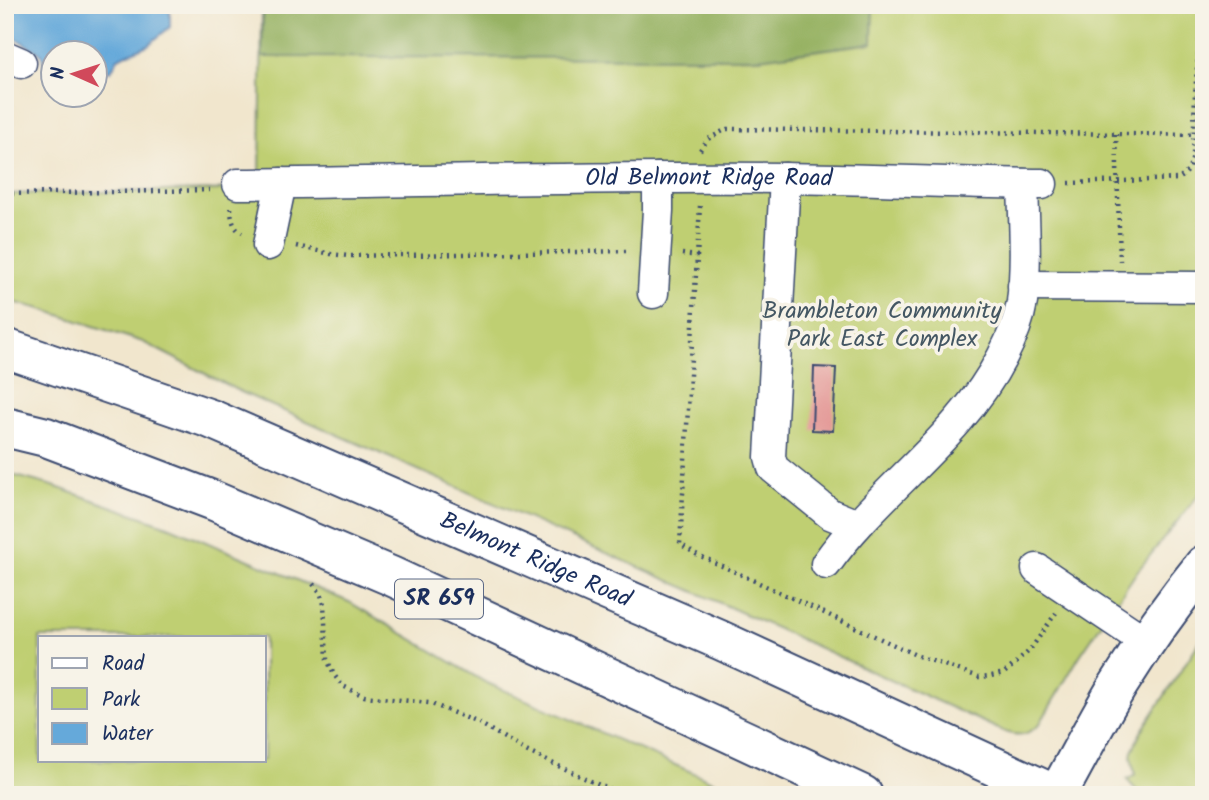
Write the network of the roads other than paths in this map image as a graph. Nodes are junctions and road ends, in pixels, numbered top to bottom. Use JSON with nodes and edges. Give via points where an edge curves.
{"nodes":[{"id":1,"x":658,"y":178,"type":"junction"},
{"id":2,"x":785,"y":178,"type":"junction"},
{"id":3,"x":281,"y":183,"type":"junction"},
{"id":4,"x":229,"y":192,"type":"road end"},
{"id":5,"x":265,"y":241,"type":"road end"},
{"id":6,"x":1023,"y":286,"type":"junction"},
{"id":7,"x":1204,"y":287,"type":"edge"},
{"id":8,"x":653,"y":293,"type":"dead end"},
{"id":9,"x":5,"y":348,"type":"edge"},
{"id":10,"x":5,"y":427,"type":"edge"},
{"id":11,"x":857,"y":525,"type":"junction"},
{"id":12,"x":826,"y":564,"type":"dead end"},
{"id":13,"x":1204,"y":565,"type":"edge"},
{"id":14,"x":1037,"y":569,"type":"dead end"},
{"id":15,"x":1146,"y":642,"type":"junction"},
{"id":16,"x":863,"y":795,"type":"edge"},
{"id":17,"x":1056,"y":795,"type":"edge"}],
"edges":[{"from":1,"to":2,"type":"lane","name":"Old Belmont Ridge Road"},
{"from":1,"to":3,"type":"lane","name":"Old Belmont Ridge Road"},
{"from":1,"to":8,"type":"lane"},
{"from":2,"to":6,"type":"lane","name":"Old Belmont Ridge Road","via":[[1033,184]]},
{"from":2,"to":11,"type":"lane","via":[[770,457],[774,468],[830,514]]},
{"from":3,"to":4,"type":"lane","name":"Old Belmont Ridge Road"},
{"from":3,"to":5,"type":"lane"},
{"from":6,"to":7,"type":"lane"},
{"from":6,"to":11,"type":"lane","via":[[1018,320],[993,375],[943,438]]},
{"from":9,"to":17,"type":"main road","name":"Belmont Ridge Road","via":[[211,419],[720,640]]},
{"from":10,"to":16,"type":"main road","number":"SR 659","via":[[46,437],[212,500],[353,560]]},
{"from":11,"to":12,"type":"lane"},
{"from":13,"to":15,"type":"main road","name":"Belmont Ridge Road"},
{"from":14,"to":15,"type":"lane"},
{"from":15,"to":17,"type":"main road","name":"Belmont Ridge Road"}]}
